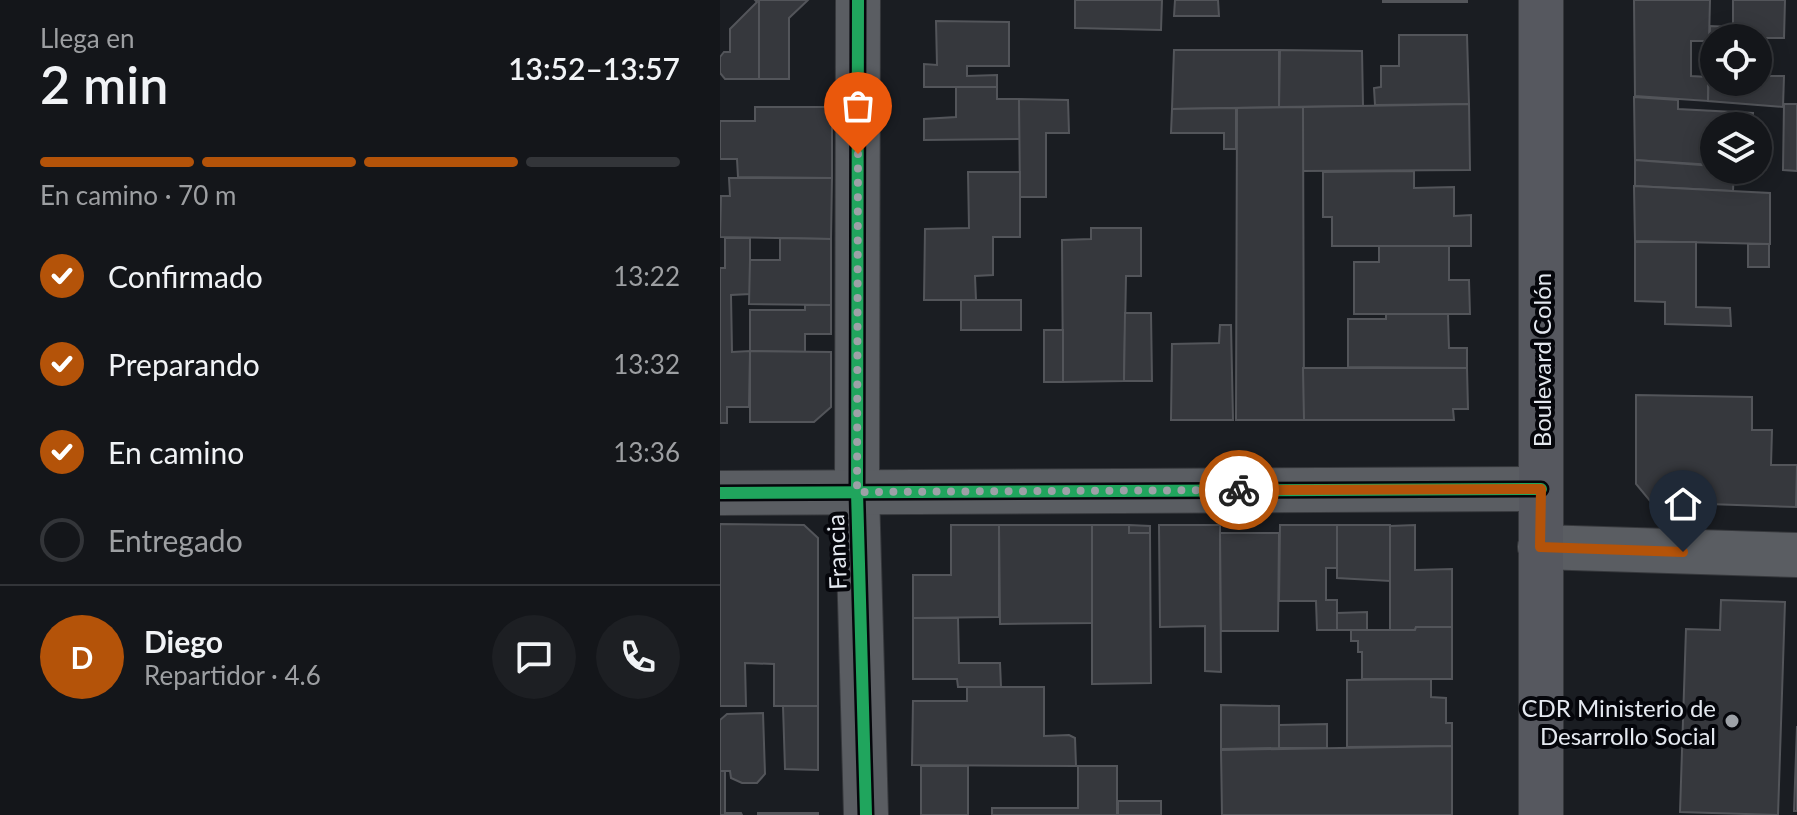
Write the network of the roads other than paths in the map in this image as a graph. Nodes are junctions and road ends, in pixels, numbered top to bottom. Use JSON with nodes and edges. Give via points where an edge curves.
{"nodes":[{"id":1,"x":858,"y":0,"type":"edge"},
{"id":2,"x":1541,"y":0,"type":"edge"},
{"id":3,"x":1541,"y":489,"type":"junction"},
{"id":4,"x":857,"y":492,"type":"junction"},
{"id":5,"x":720,"y":493,"type":"edge"},
{"id":6,"x":1540,"y":547,"type":"junction"},
{"id":7,"x":1797,"y":555,"type":"edge"},
{"id":8,"x":866,"y":815,"type":"edge"},
{"id":9,"x":1541,"y":815,"type":"edge"}],
"edges":[{"from":1,"to":4,"type":"street","name":"Francia"},
{"from":2,"to":3,"type":"main road","name":"Boulevard Colón"},
{"from":3,"to":4,"type":"street"},
{"from":3,"to":6,"type":"main road","name":"Boulevard Colón"},
{"from":4,"to":5,"type":"street"},
{"from":4,"to":8,"type":"street","name":"Francia"},
{"from":6,"to":7,"type":"street"},
{"from":6,"to":9,"type":"main road","name":"Boulevard Colón"}]}
